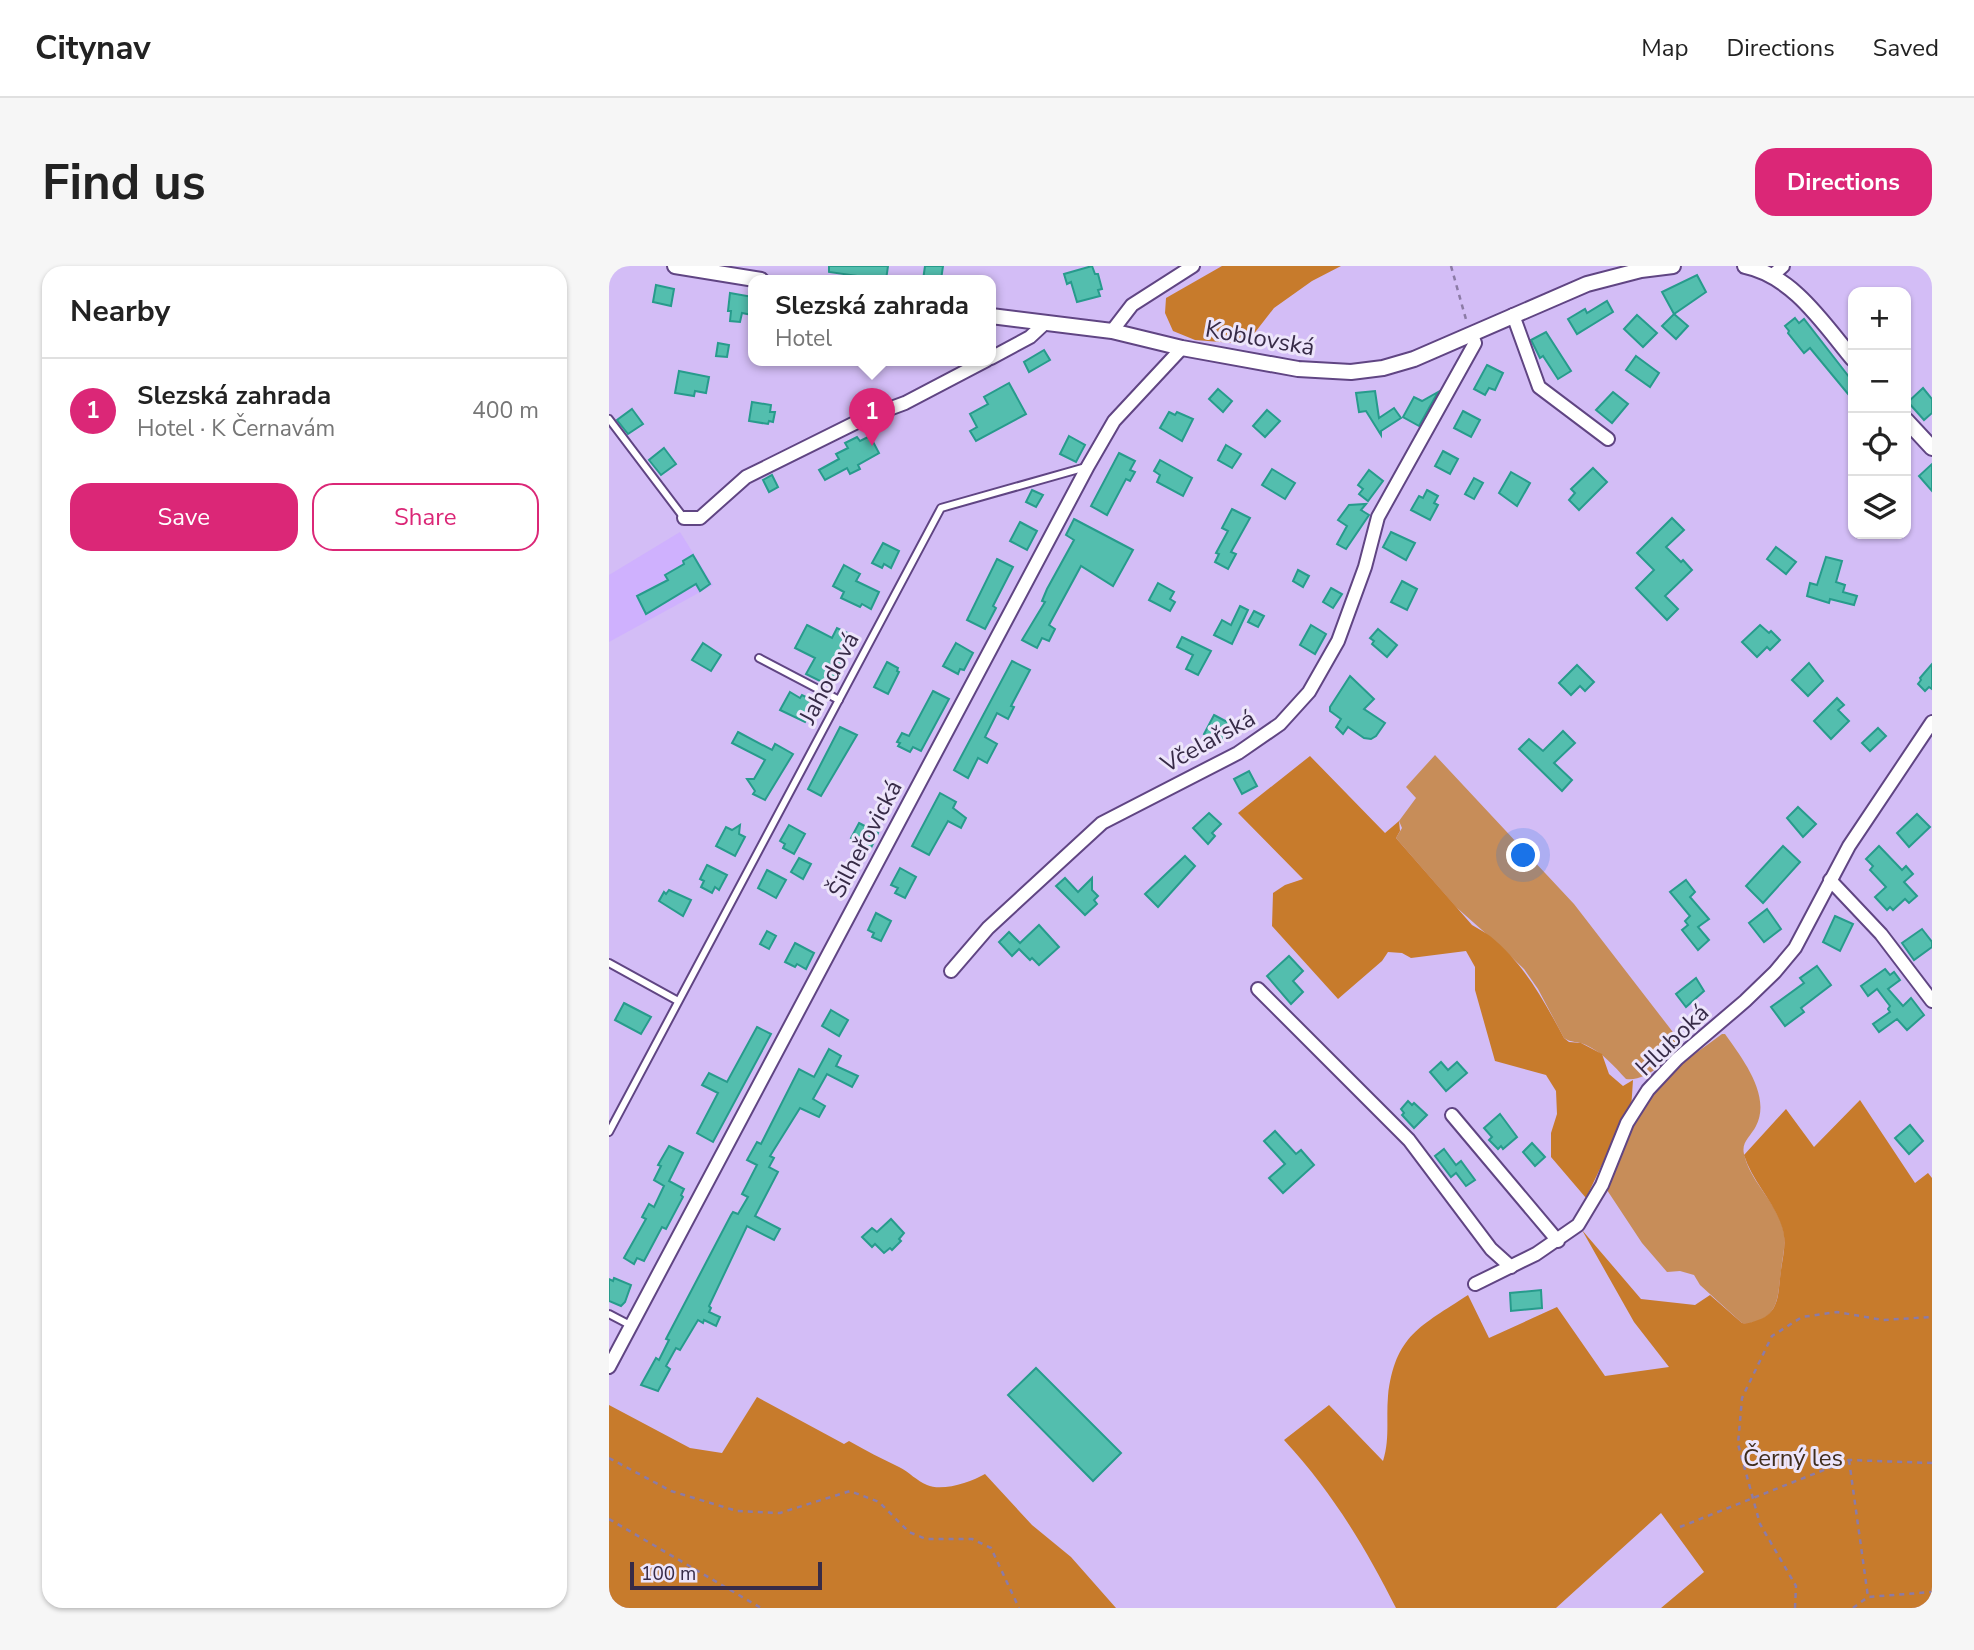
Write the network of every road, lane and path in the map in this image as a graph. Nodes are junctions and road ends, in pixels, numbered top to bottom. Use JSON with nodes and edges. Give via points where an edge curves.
{"nodes":[{"id":1,"x":675,"y":266,"type":"edge"},
{"id":2,"x":1193,"y":266,"type":"edge"},
{"id":3,"x":1451,"y":266,"type":"edge"},
{"id":4,"x":1673,"y":266,"type":"edge"},
{"id":5,"x":1745,"y":266,"type":"edge"},
{"id":6,"x":1778,"y":271,"type":"edge"},
{"id":7,"x":748,"y":278,"type":"edge"},
{"id":8,"x":1513,"y":315,"type":"junction"},
{"id":9,"x":996,"y":317,"type":"edge"},
{"id":10,"x":1044,"y":324,"type":"junction"},
{"id":11,"x":1112,"y":331,"type":"junction"},
{"id":12,"x":1472,"y":335,"type":"junction"},
{"id":13,"x":1182,"y":348,"type":"junction"},
{"id":14,"x":1848,"y":353,"type":"edge"},
{"id":15,"x":996,"y":355,"type":"edge"},
{"id":16,"x":976,"y":366,"type":"edge"},
{"id":17,"x":609,"y":419,"type":"edge"},
{"id":18,"x":1911,"y":425,"type":"edge"},
{"id":19,"x":1608,"y":439,"type":"dead end"},
{"id":20,"x":1932,"y":447,"type":"edge"},
{"id":21,"x":1088,"y":467,"type":"junction"},
{"id":22,"x":684,"y":518,"type":"joint"},
{"id":23,"x":759,"y":658,"type":"dead end"},
{"id":24,"x":839,"y":700,"type":"junction"},
{"id":25,"x":1932,"y":722,"type":"edge"},
{"id":26,"x":1830,"y":880,"type":"junction"},
{"id":27,"x":609,"y":963,"type":"edge"},
{"id":28,"x":951,"y":971,"type":"dead end"},
{"id":29,"x":1258,"y":989,"type":"dead end"},
{"id":30,"x":678,"y":1001,"type":"junction"},
{"id":31,"x":1932,"y":1001,"type":"edge"},
{"id":32,"x":1452,"y":1115,"type":"dead end"},
{"id":33,"x":609,"y":1132,"type":"edge"},
{"id":34,"x":1558,"y":1241,"type":"junction"},
{"id":35,"x":1511,"y":1267,"type":"junction"},
{"id":36,"x":1475,"y":1284,"type":"dead end"},
{"id":37,"x":609,"y":1314,"type":"edge"},
{"id":38,"x":1932,"y":1317,"type":"edge"},
{"id":39,"x":630,"y":1325,"type":"junction"},
{"id":40,"x":609,"y":1367,"type":"edge"},
{"id":41,"x":609,"y":1458,"type":"edge"},
{"id":42,"x":1849,"y":1460,"type":"junction"},
{"id":43,"x":1932,"y":1463,"type":"edge"},
{"id":44,"x":1753,"y":1498,"type":"junction"},
{"id":45,"x":609,"y":1519,"type":"edge"},
{"id":46,"x":1680,"y":1527,"type":"dead end"},
{"id":47,"x":1932,"y":1592,"type":"edge"},
{"id":48,"x":1868,"y":1597,"type":"junction"},
{"id":49,"x":761,"y":1608,"type":"edge"},
{"id":50,"x":1019,"y":1608,"type":"edge"},
{"id":51,"x":1795,"y":1608,"type":"edge"},
{"id":52,"x":1853,"y":1608,"type":"edge"}],
"edges":[{"from":1,"to":7,"type":"street"},
{"from":2,"to":11,"type":"street","via":[[1132,305]]},
{"from":3,"to":12,"type":"path"},
{"from":4,"to":8,"type":"street","name":"Koblovská","via":[[1587,284]]},
{"from":5,"to":6,"type":"street"},
{"from":6,"to":14,"type":"street"},
{"from":8,"to":12,"type":"street","name":"Koblovská"},
{"from":8,"to":19,"type":"street","via":[[1539,387]]},
{"from":9,"to":10,"type":"street","name":"Koblovská"},
{"from":10,"to":11,"type":"street","name":"Koblovská"},
{"from":10,"to":15,"type":"street"},
{"from":11,"to":13,"type":"street","name":"Koblovská"},
{"from":12,"to":13,"type":"street","name":"Koblovská","via":[[1397,364],[1338,373]]},
{"from":12,"to":28,"type":"street","name":"Včelařská","via":[[1475,343],[1378,517],[1338,641],[1308,692],[1280,724],[1238,753],[1102,823],[988,928]]},
{"from":13,"to":21,"type":"street","name":"Šilheřovická","via":[[1114,421]]},
{"from":16,"to":22,"type":"street","via":[[746,477],[700,518]]},
{"from":17,"to":22,"type":"lane"},
{"from":18,"to":20,"type":"street"},
{"from":21,"to":24,"type":"lane","name":"Jahodová","via":[[941,508]]},
{"from":21,"to":39,"type":"street","name":"Šilheřovická"},
{"from":23,"to":24,"type":"lane"},
{"from":24,"to":30,"type":"lane","name":"Jahodová"},
{"from":25,"to":26,"type":"street","name":"Hluboká"},
{"from":26,"to":31,"type":"street","via":[[1881,934]]},
{"from":26,"to":34,"type":"street","name":"Hluboká","via":[[1795,947],[1775,972],[1648,1090],[1627,1123],[1602,1185],[1578,1225]]},
{"from":27,"to":30,"type":"lane"},
{"from":29,"to":35,"type":"street","via":[[1409,1140],[1491,1249]]},
{"from":30,"to":33,"type":"lane","name":"Jahodová"},
{"from":32,"to":34,"type":"street"},
{"from":34,"to":35,"type":"street","name":"Hluboká"},
{"from":35,"to":36,"type":"street","name":"Hluboká"},
{"from":37,"to":39,"type":"lane"},
{"from":38,"to":44,"type":"path","via":[[1883,1320],[1837,1312],[1802,1317],[1772,1336],[1742,1398],[1738,1444]]},
{"from":39,"to":40,"type":"street","name":"Šilheřovická"},
{"from":41,"to":50,"type":"path","via":[[671,1491],[737,1511],[781,1513],[850,1492],[879,1502],[909,1532],[926,1539],[972,1539],[991,1549]]},
{"from":42,"to":43,"type":"path"},
{"from":42,"to":44,"type":"path"},
{"from":42,"to":48,"type":"path"},
{"from":44,"to":46,"type":"path"},
{"from":44,"to":51,"type":"path","via":[[1760,1524],[1796,1586]]},
{"from":45,"to":49,"type":"path"},
{"from":47,"to":48,"type":"path"},
{"from":48,"to":52,"type":"path"}]}
